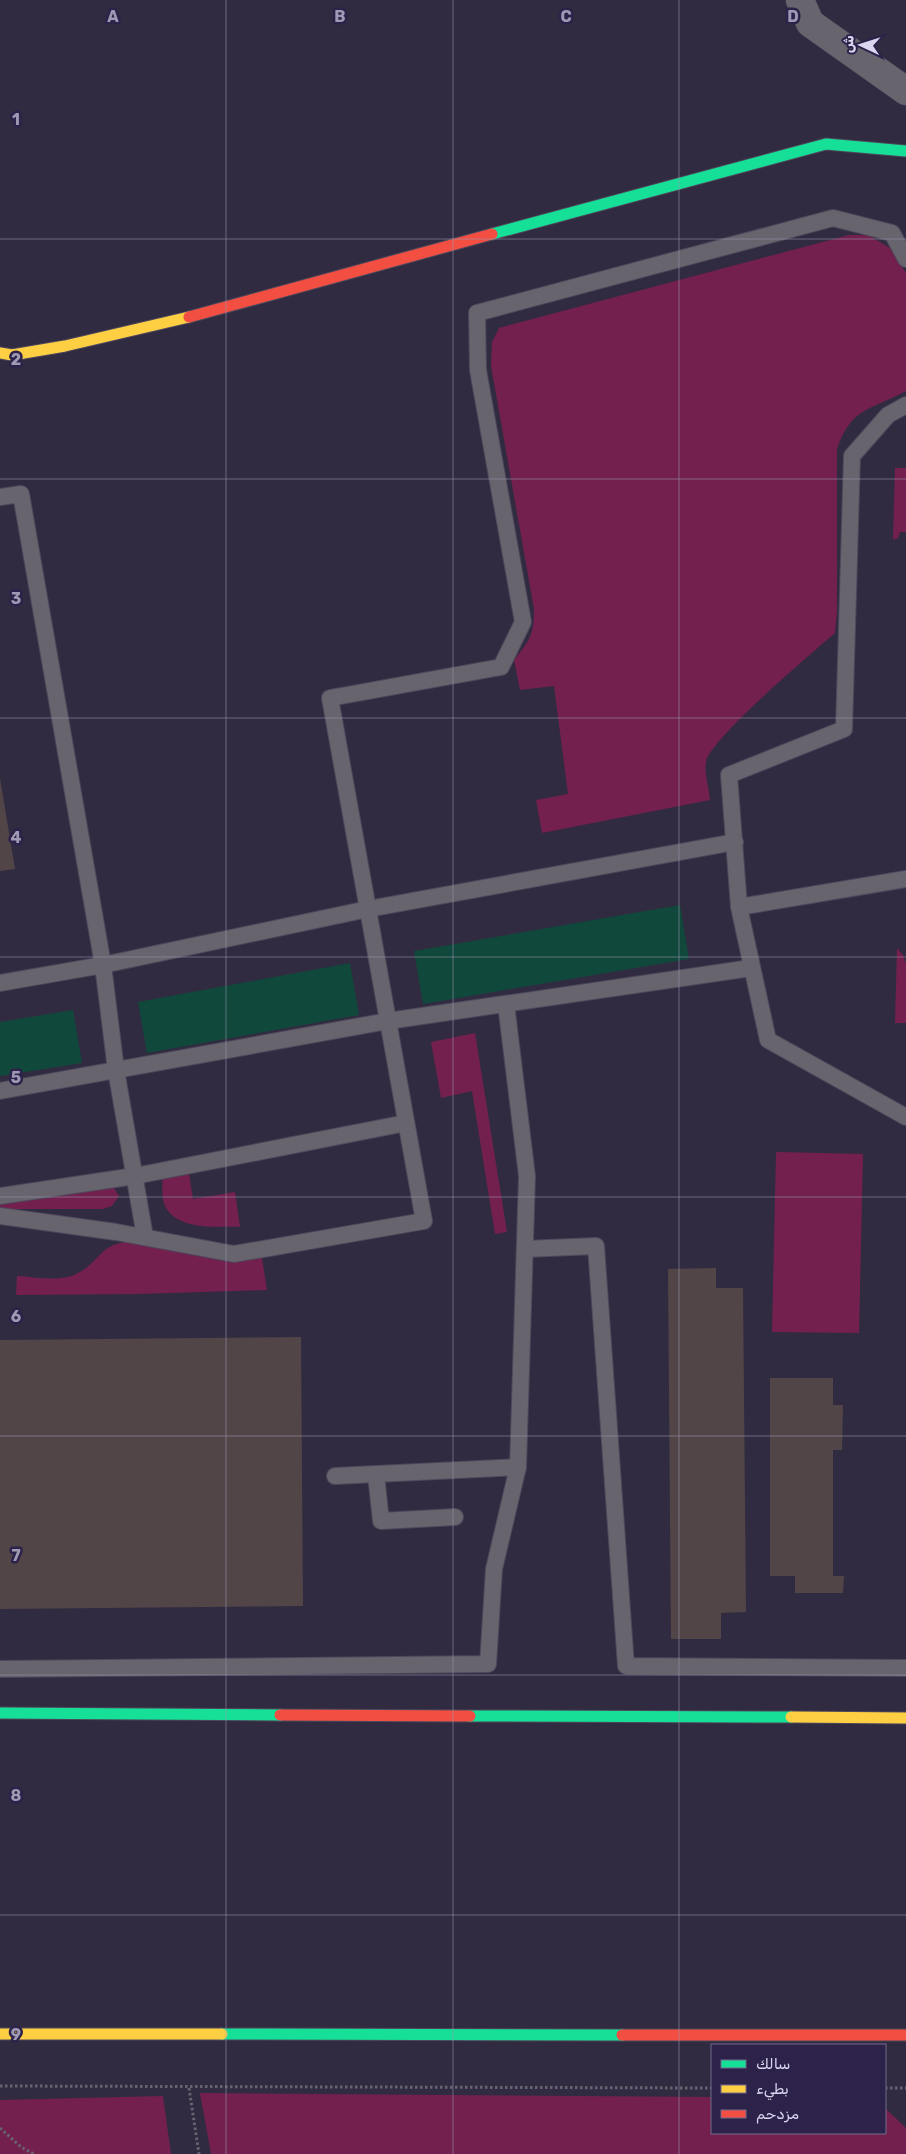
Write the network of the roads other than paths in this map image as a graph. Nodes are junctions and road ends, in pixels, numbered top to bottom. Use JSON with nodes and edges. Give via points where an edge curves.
{"nodes":[{"id":1,"x":800,"y":0,"type":"edge"},
{"id":2,"x":906,"y":91,"type":"edge"},
{"id":3,"x":906,"y":152,"type":"edge"},
{"id":4,"x":906,"y":259,"type":"edge"},
{"id":5,"x":0,"y":353,"type":"edge"},
{"id":6,"x":906,"y":405,"type":"edge"},
{"id":7,"x":0,"y":497,"type":"edge"},
{"id":8,"x":735,"y":842,"type":"junction"},
{"id":9,"x":906,"y":879,"type":"edge"},
{"id":10,"x":739,"y":907,"type":"junction"},
{"id":11,"x":368,"y":909,"type":"junction"},
{"id":12,"x":103,"y":965,"type":"junction"},
{"id":13,"x":751,"y":968,"type":"junction"},
{"id":14,"x":0,"y":984,"type":"edge"},
{"id":15,"x":506,"y":1004,"type":"junction"},
{"id":16,"x":388,"y":1021,"type":"junction"},
{"id":17,"x":116,"y":1070,"type":"junction"},
{"id":18,"x":0,"y":1091,"type":"edge"},
{"id":19,"x":906,"y":1117,"type":"edge"},
{"id":20,"x":406,"y":1123,"type":"junction"},
{"id":21,"x":135,"y":1176,"type":"junction"},
{"id":22,"x":0,"y":1196,"type":"edge"},
{"id":23,"x":0,"y":1216,"type":"edge"},
{"id":24,"x":145,"y":1237,"type":"junction"},
{"id":25,"x":525,"y":1250,"type":"junction"},
{"id":26,"x":518,"y":1467,"type":"junction"},
{"id":27,"x":376,"y":1474,"type":"junction"},
{"id":28,"x":335,"y":1476,"type":"dead end"},
{"id":29,"x":455,"y":1517,"type":"dead end"},
{"id":30,"x":906,"y":1668,"type":"edge"},
{"id":31,"x":0,"y":1669,"type":"edge"},
{"id":32,"x":0,"y":1713,"type":"edge"},
{"id":33,"x":906,"y":1718,"type":"edge"},
{"id":34,"x":0,"y":2034,"type":"edge"},
{"id":35,"x":906,"y":2035,"type":"edge"}],
"edges":[{"from":1,"to":2,"type":"street","via":[[810,23]]},
{"from":3,"to":5,"type":"street","via":[[826,144],[184,318],[65,346],[12,355]]},
{"from":4,"to":11,"type":"lane","via":[[892,233],[833,218],[476,313],[478,370],[523,622],[500,667],[330,698]]},
{"from":6,"to":8,"type":"lane","via":[[888,415],[852,456],[844,729],[729,776]]},
{"from":7,"to":12,"type":"lane","via":[[21,494]]},
{"from":8,"to":10,"type":"lane"},
{"from":8,"to":11,"type":"lane"},
{"from":9,"to":10,"type":"lane"},
{"from":10,"to":13,"type":"lane"},
{"from":11,"to":12,"type":"lane"},
{"from":11,"to":16,"type":"lane"},
{"from":12,"to":14,"type":"lane"},
{"from":12,"to":17,"type":"lane"},
{"from":13,"to":15,"type":"lane"},
{"from":13,"to":19,"type":"lane","via":[[768,1040]]},
{"from":15,"to":16,"type":"lane"},
{"from":15,"to":25,"type":"lane","via":[[527,1176]]},
{"from":16,"to":17,"type":"lane"},
{"from":16,"to":20,"type":"lane"},
{"from":17,"to":18,"type":"lane"},
{"from":17,"to":21,"type":"lane"},
{"from":20,"to":21,"type":"lane"},
{"from":20,"to":24,"type":"lane","via":[[424,1220],[234,1254]]},
{"from":21,"to":22,"type":"lane"},
{"from":21,"to":24,"type":"lane"},
{"from":23,"to":24,"type":"lane"},
{"from":25,"to":26,"type":"lane"},
{"from":25,"to":30,"type":"lane","via":[[596,1246],[626,1666]]},
{"from":26,"to":27,"type":"lane"},
{"from":26,"to":31,"type":"lane","via":[[494,1569],[488,1664]]},
{"from":27,"to":28,"type":"lane"},
{"from":27,"to":29,"type":"lane","via":[[381,1521]]},
{"from":32,"to":33,"type":"street"},
{"from":34,"to":35,"type":"street"}]}
